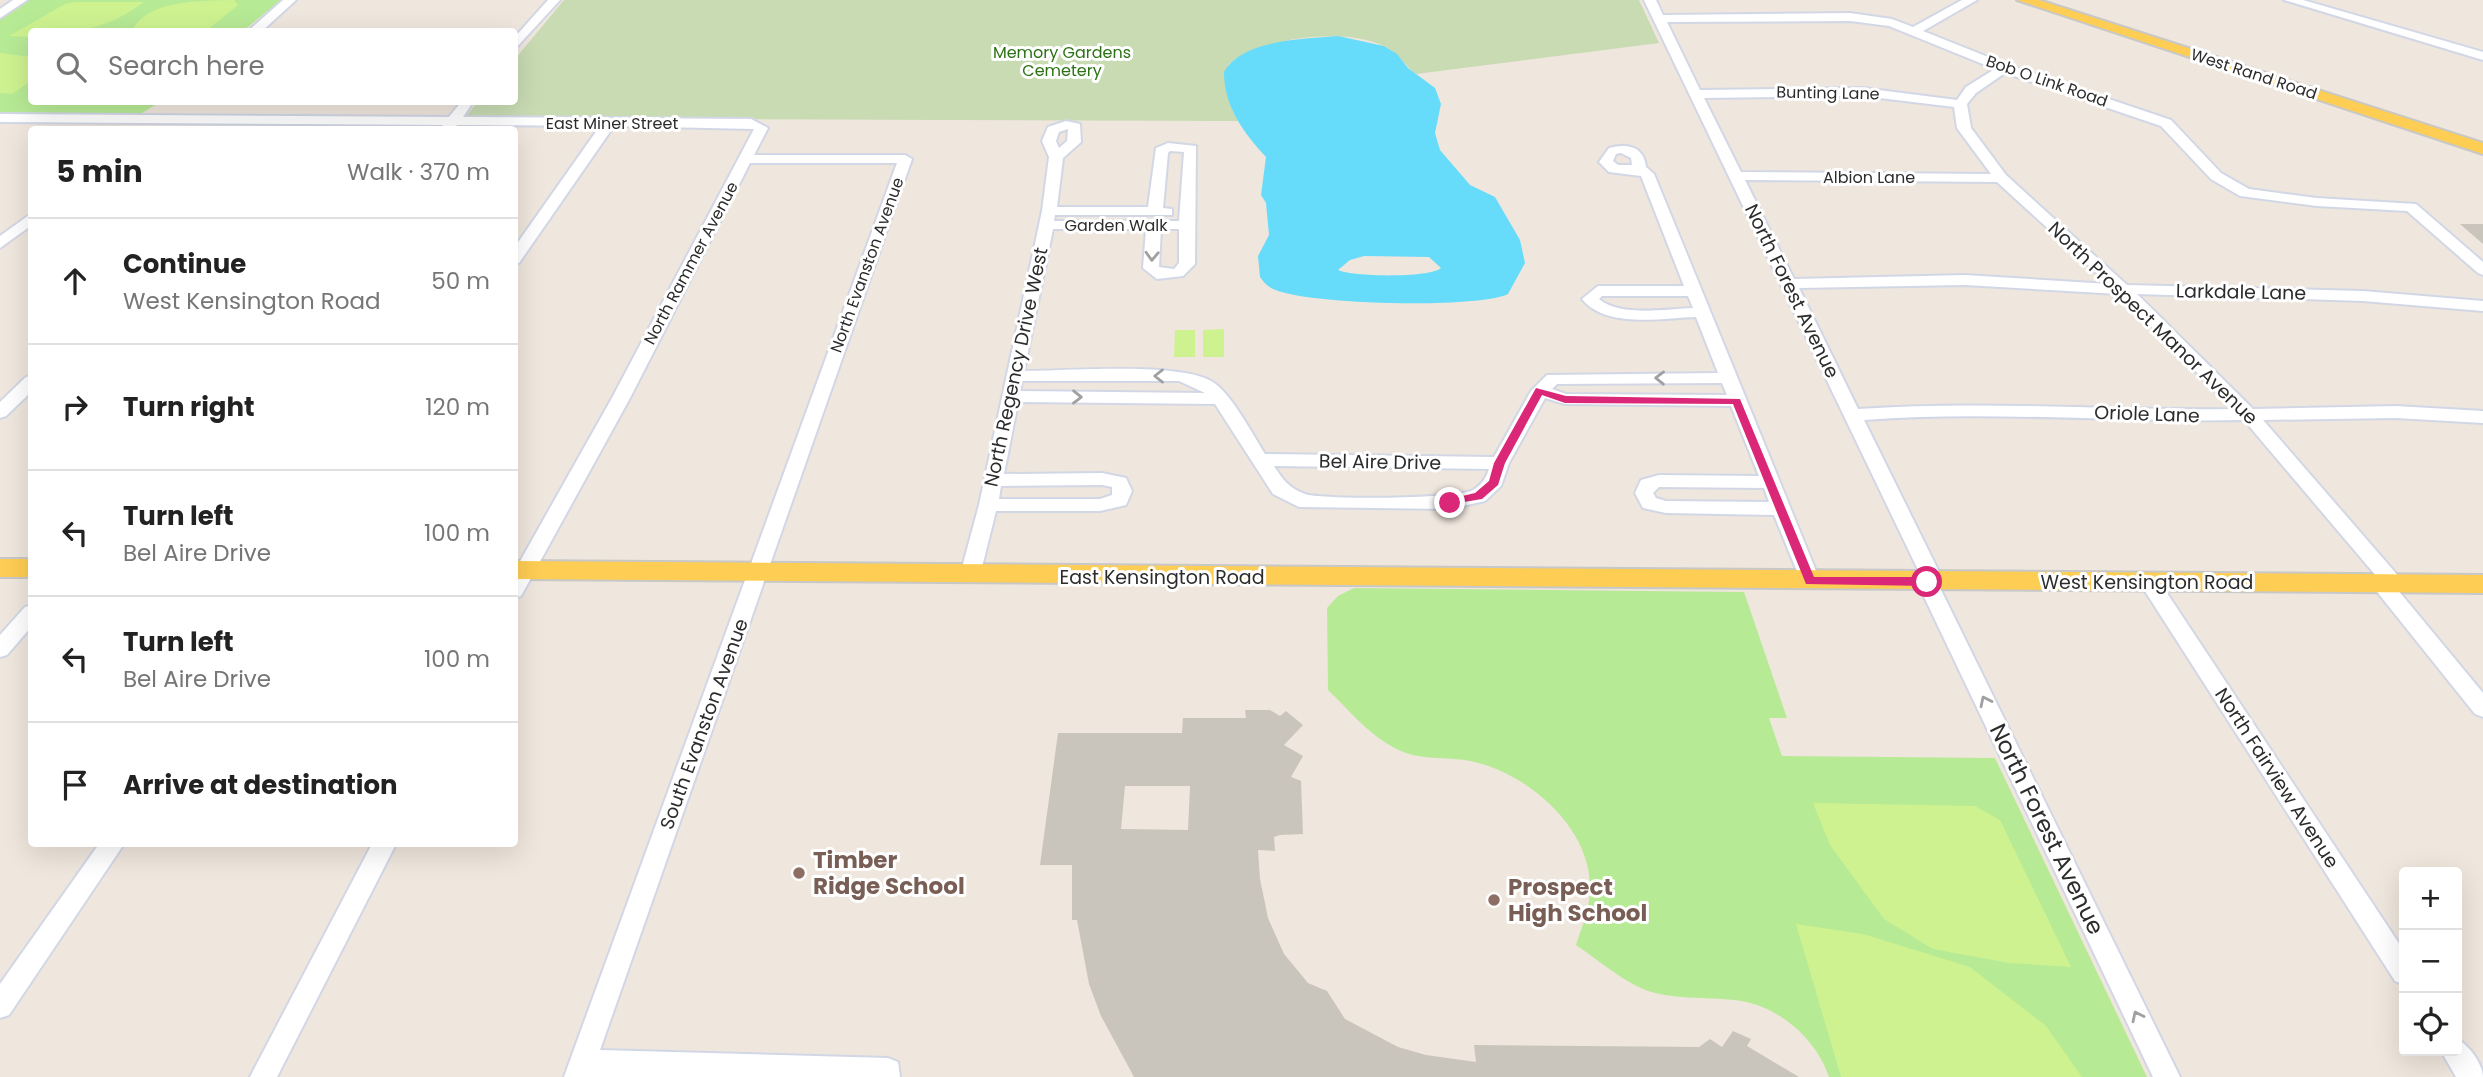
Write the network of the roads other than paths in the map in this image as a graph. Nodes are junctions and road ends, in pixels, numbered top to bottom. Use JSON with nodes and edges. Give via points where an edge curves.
{"nodes":[{"id":1,"x":21,"y":0,"type":"edge"},
{"id":2,"x":290,"y":0,"type":"edge"},
{"id":3,"x":554,"y":0,"type":"edge"},
{"id":4,"x":1650,"y":0,"type":"edge"},
{"id":5,"x":1971,"y":0,"type":"edge"},
{"id":6,"x":2024,"y":0,"type":"edge"},
{"id":7,"x":2290,"y":0,"type":"edge"},
{"id":8,"x":0,"y":14,"type":"edge"},
{"id":9,"x":1660,"y":19,"type":"junction"},
{"id":10,"x":258,"y":28,"type":"edge"},
{"id":11,"x":1915,"y":31,"type":"junction"},
{"id":12,"x":518,"y":41,"type":"edge"},
{"id":13,"x":2483,"y":56,"type":"edge"},
{"id":14,"x":2004,"y":68,"type":"junction"},
{"id":15,"x":1696,"y":94,"type":"junction"},
{"id":16,"x":1960,"y":104,"type":"junction"},
{"id":17,"x":465,"y":105,"type":"edge"},
{"id":18,"x":162,"y":107,"type":"dead end"},
{"id":19,"x":0,"y":118,"type":"edge"},
{"id":20,"x":148,"y":118,"type":"junction"},
{"id":21,"x":304,"y":119,"type":"junction"},
{"id":22,"x":609,"y":123,"type":"junction"},
{"id":23,"x":450,"y":125,"type":"edge"},
{"id":24,"x":139,"y":126,"type":"edge"},
{"id":25,"x":297,"y":126,"type":"edge"},
{"id":26,"x":761,"y":128,"type":"joint"},
{"id":27,"x":2481,"y":146,"type":"edge"},
{"id":28,"x":1056,"y":157,"type":"dead end"},
{"id":29,"x":746,"y":159,"type":"junction"},
{"id":30,"x":1639,"y":169,"type":"dead end"},
{"id":31,"x":1736,"y":176,"type":"junction"},
{"id":32,"x":2001,"y":178,"type":"junction"},
{"id":33,"x":1048,"y":218,"type":"junction"},
{"id":34,"x":1154,"y":218,"type":"junction"},
{"id":35,"x":1186,"y":218,"type":"junction"},
{"id":36,"x":28,"y":220,"type":"edge"},
{"id":37,"x":0,"y":243,"type":"edge"},
{"id":38,"x":518,"y":254,"type":"edge"},
{"id":39,"x":2483,"y":270,"type":"edge"},
{"id":40,"x":1789,"y":284,"type":"junction"},
{"id":41,"x":2123,"y":289,"type":"junction"},
{"id":42,"x":1693,"y":291,"type":"junction"},
{"id":43,"x":2483,"y":306,"type":"edge"},
{"id":44,"x":1704,"y":312,"type":"junction"},
{"id":45,"x":830,"y":372,"type":"joint"},
{"id":46,"x":1013,"y":376,"type":"junction"},
{"id":47,"x":1728,"y":378,"type":"junction"},
{"id":48,"x":28,"y":386,"type":"edge"},
{"id":49,"x":1540,"y":391,"type":"junction"},
{"id":50,"x":1009,"y":396,"type":"junction"},
{"id":51,"x":1220,"y":399,"type":"junction"},
{"id":52,"x":1737,"y":401,"type":"junction"},
{"id":53,"x":0,"y":412,"type":"edge"},
{"id":54,"x":1853,"y":415,"type":"junction"},
{"id":55,"x":2250,"y":416,"type":"junction"},
{"id":56,"x":2483,"y":417,"type":"edge"},
{"id":57,"x":1261,"y":460,"type":"junction"},
{"id":58,"x":1500,"y":463,"type":"junction"},
{"id":59,"x":992,"y":480,"type":"junction"},
{"id":60,"x":1770,"y":482,"type":"junction"},
{"id":61,"x":988,"y":505,"type":"junction"},
{"id":62,"x":1783,"y":509,"type":"junction"},
{"id":63,"x":0,"y":568,"type":"edge"},
{"id":64,"x":28,"y":568,"type":"edge"},
{"id":65,"x":758,"y":573,"type":"junction"},
{"id":66,"x":970,"y":575,"type":"junction"},
{"id":67,"x":518,"y":577,"type":"edge"},
{"id":68,"x":1810,"y":581,"type":"junction"},
{"id":69,"x":1931,"y":582,"type":"junction"},
{"id":70,"x":2150,"y":583,"type":"junction"},
{"id":71,"x":2387,"y":583,"type":"junction"},
{"id":72,"x":2483,"y":584,"type":"edge"},
{"id":73,"x":28,"y":617,"type":"edge"},
{"id":74,"x":0,"y":649,"type":"edge"},
{"id":75,"x":2483,"y":708,"type":"edge"},
{"id":76,"x":110,"y":847,"type":"edge"},
{"id":77,"x":382,"y":847,"type":"edge"},
{"id":78,"x":2399,"y":966,"type":"edge"},
{"id":79,"x":0,"y":1006,"type":"edge"},
{"id":80,"x":2458,"y":1056,"type":"edge"},
{"id":81,"x":580,"y":1070,"type":"edge"},
{"id":82,"x":888,"y":1074,"type":"edge"},
{"id":83,"x":262,"y":1077,"type":"edge"},
{"id":84,"x":2167,"y":1077,"type":"edge"},
{"id":85,"x":2472,"y":1077,"type":"edge"}],
"edges":[{"from":1,"to":8,"type":"street"},
{"from":2,"to":10,"type":"street"},
{"from":3,"to":12,"type":"street"},
{"from":4,"to":9,"type":"street","name":"North Forest Avenue"},
{"from":5,"to":11,"type":"street"},
{"from":6,"to":27,"type":"main road","name":"West Rand Road"},
{"from":7,"to":13,"type":"street"},
{"from":9,"to":11,"type":"street","name":"Bob O Link Road","via":[[1850,17]]},
{"from":9,"to":15,"type":"street","name":"North Forest Avenue"},
{"from":11,"to":14,"type":"street","name":"Bob O Link Road"},
{"from":14,"to":16,"type":"street","via":[[1971,90]]},
{"from":14,"to":39,"type":"street","name":"Bob O Link Road","via":[[2166,123],[2216,176],[2245,193],[2411,206]]},
{"from":15,"to":16,"type":"street","name":"Bunting Lane","via":[[1863,92]]},
{"from":15,"to":31,"type":"street","name":"North Forest Avenue"},
{"from":16,"to":32,"type":"street","name":"North Prospect Manor Avenue","via":[[1965,128]]},
{"from":17,"to":23,"type":"street"},
{"from":18,"to":20,"type":"street"},
{"from":19,"to":20,"type":"street","name":"East Miner Street"},
{"from":20,"to":21,"type":"street","name":"East Miner Street"},
{"from":20,"to":24,"type":"street"},
{"from":21,"to":23,"type":"street","name":"East Miner Street"},
{"from":21,"to":25,"type":"street"},
{"from":22,"to":23,"type":"street","name":"East Miner Street"},
{"from":22,"to":26,"type":"street","name":"East Miner Street","via":[[751,124]]},
{"from":22,"to":38,"type":"street"},
{"from":26,"to":29,"type":"street","name":"North Rammer Avenue"},
{"from":28,"to":33,"type":"street","name":"North Regency Drive West"},
{"from":29,"to":45,"type":"street","name":"North Evanston Avenue","via":[[905,159]]},
{"from":29,"to":67,"type":"street","name":"North Rammer Avenue","via":[[621,398]]},
{"from":30,"to":42,"type":"street","via":[[1647,174]]},
{"from":31,"to":32,"type":"street","name":"Albion Lane"},
{"from":31,"to":40,"type":"street","name":"North Forest Avenue"},
{"from":32,"to":41,"type":"street","name":"North Prospect Manor Avenue"},
{"from":33,"to":34,"type":"street","name":"Garden Walk"},
{"from":33,"to":46,"type":"street","name":"North Regency Drive West"},
{"from":34,"to":35,"type":"street","name":"Garden Walk"},
{"from":34,"to":35,"type":"street","one_way":true,"via":[[1151,268],[1169,275],[1187,264]]},
{"from":34,"to":35,"type":"street","via":[[1161,151],[1182,147],[1191,149],[1192,156]]},
{"from":36,"to":37,"type":"street"},
{"from":40,"to":41,"type":"street","name":"Larkdale Lane","via":[[1965,279]]},
{"from":40,"to":54,"type":"street","name":"North Forest Avenue"},
{"from":41,"to":43,"type":"street","name":"Larkdale Lane","via":[[2302,293]]},
{"from":41,"to":55,"type":"street","name":"North Prospect Manor Avenue"},
{"from":42,"to":44,"type":"street"},
{"from":42,"to":44,"type":"street","via":[[1598,291],[1590,299],[1595,307],[1612,312]]},
{"from":44,"to":47,"type":"street"},
{"from":45,"to":65,"type":"street","name":"South Evanston Avenue"},
{"from":46,"to":50,"type":"street","name":"North Regency Drive West"},
{"from":51,"to":46,"type":"street","name":"Bel Aire Drive","one_way":true,"via":[[1207,385],[1181,376]]},
{"from":47,"to":49,"type":"street","one_way":true,"via":[[1574,377],[1553,380]]},
{"from":47,"to":52,"type":"street"},
{"from":48,"to":53,"type":"street"},
{"from":49,"to":52,"type":"street","via":[[1565,399]]},
{"from":49,"to":58,"type":"street","name":"Bel Aire Drive"},
{"from":50,"to":51,"type":"street","one_way":true},
{"from":50,"to":59,"type":"street","name":"North Regency Drive West"},
{"from":51,"to":57,"type":"street","name":"Bel Aire Drive"},
{"from":52,"to":60,"type":"street"},
{"from":54,"to":55,"type":"street","name":"Oriole Lane","via":[[1935,409]]},
{"from":54,"to":69,"type":"street","name":"North Forest Avenue"},
{"from":55,"to":56,"type":"street","name":"Oriole Lane","via":[[2396,412]]},
{"from":55,"to":71,"type":"street","name":"North Prospect Manor Avenue"},
{"from":57,"to":58,"type":"street","name":"Bel Aire Drive"},
{"from":57,"to":58,"type":"street","name":"Bel Aire Drive","via":[[1280,490],[1306,502],[1450,503],[1478,496],[1494,482]]},
{"from":59,"to":61,"type":"street","name":"North Regency Drive West"},
{"from":59,"to":61,"type":"street","via":[[1102,479],[1119,482],[1123,491],[1119,500],[1100,505]]},
{"from":60,"to":62,"type":"street"},
{"from":60,"to":62,"type":"street","via":[[1659,481],[1648,484],[1644,493],[1650,503],[1666,507]]},
{"from":61,"to":66,"type":"street","name":"North Regency Drive West"},
{"from":62,"to":68,"type":"street"},
{"from":63,"to":64,"type":"main road"},
{"from":65,"to":66,"type":"main road","name":"East Kensington Road"},
{"from":65,"to":67,"type":"main road","name":"East Kensington Road"},
{"from":65,"to":81,"type":"street","name":"South Evanston Avenue"},
{"from":66,"to":68,"type":"main road","name":"East Kensington Road"},
{"from":68,"to":69,"type":"main road","name":"West Kensington Road"},
{"from":69,"to":70,"type":"main road","name":"West Kensington Road"},
{"from":84,"to":69,"type":"street","name":"North Forest Avenue","one_way":true},
{"from":70,"to":71,"type":"main road","name":"West Kensington Road"},
{"from":70,"to":78,"type":"street","name":"North Fairview Avenue"},
{"from":71,"to":72,"type":"main road","name":"West Kensington Road"},
{"from":71,"to":75,"type":"street","name":"North Prospect Manor Avenue"},
{"from":73,"to":74,"type":"street"},
{"from":76,"to":79,"type":"street"},
{"from":77,"to":83,"type":"street"},
{"from":80,"to":85,"type":"street"},
{"from":81,"to":82,"type":"street"}]}
